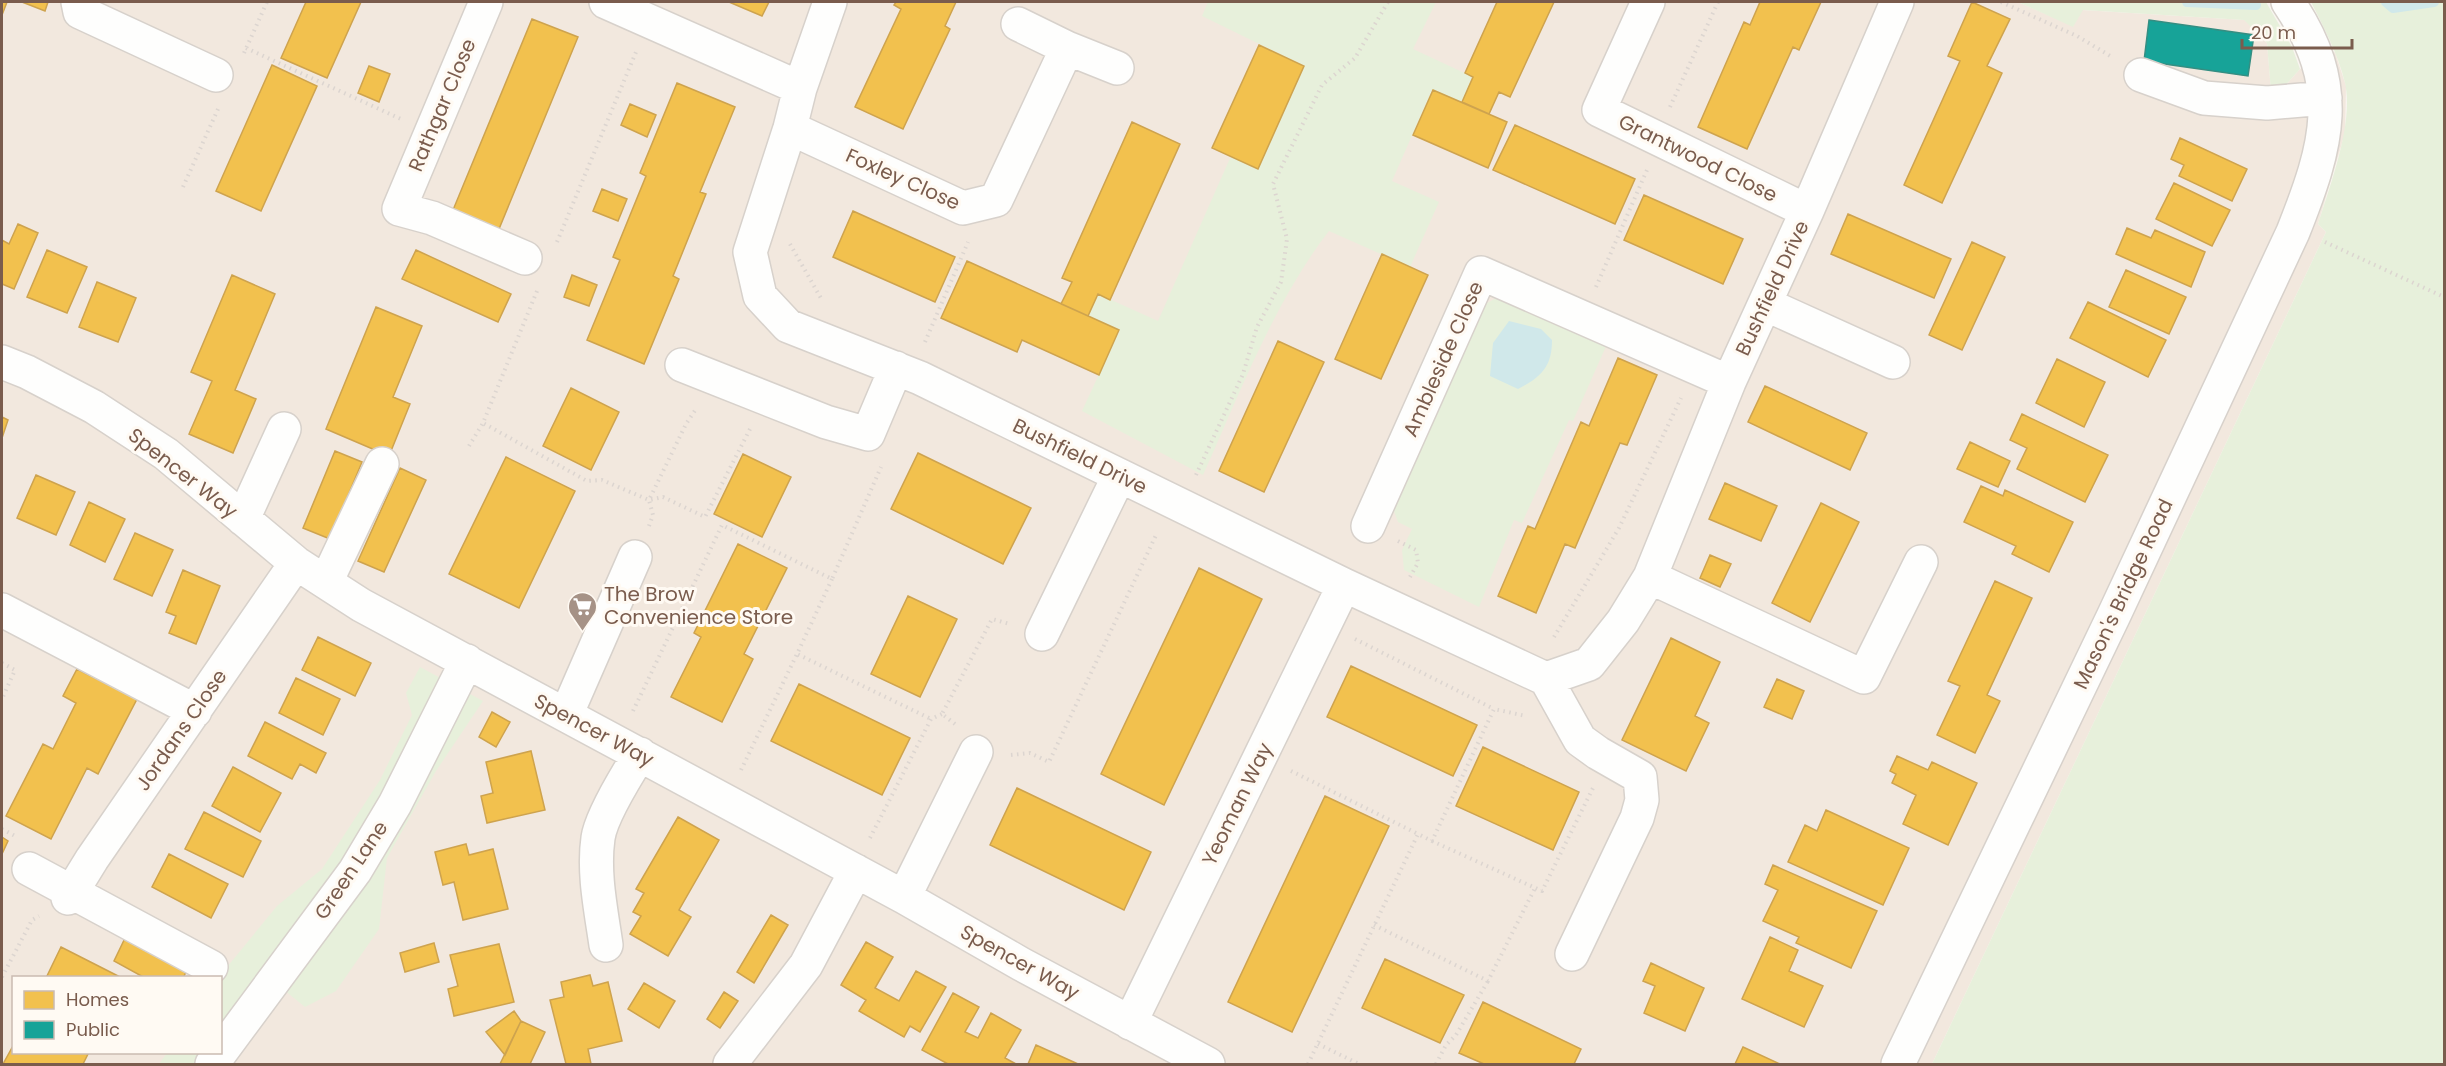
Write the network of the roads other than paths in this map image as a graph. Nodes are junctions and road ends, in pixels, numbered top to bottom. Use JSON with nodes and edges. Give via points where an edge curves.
{"nodes":[{"id":1,"x":78,"y":2,"type":"edge"},
{"id":2,"x":486,"y":2,"type":"edge"},
{"id":3,"x":606,"y":2,"type":"edge"},
{"id":4,"x":830,"y":2,"type":"edge"},
{"id":5,"x":1648,"y":2,"type":"edge"},
{"id":6,"x":1897,"y":2,"type":"edge"},
{"id":7,"x":2288,"y":2,"type":"edge"},
{"id":8,"x":1018,"y":24,"type":"dead end"},
{"id":9,"x":1067,"y":48,"type":"junction"},
{"id":10,"x":1117,"y":68,"type":"dead end"},
{"id":11,"x":216,"y":75,"type":"dead end"},
{"id":12,"x":2141,"y":75,"type":"road end"},
{"id":13,"x":800,"y":88,"type":"junction"},
{"id":14,"x":2326,"y":107,"type":"junction"},
{"id":15,"x":790,"y":128,"type":"junction"},
{"id":16,"x":1807,"y":211,"type":"junction"},
{"id":17,"x":525,"y":258,"type":"dead end"},
{"id":18,"x":1765,"y":303,"type":"junction"},
{"id":19,"x":2,"y":362,"type":"edge"},
{"id":20,"x":1893,"y":362,"type":"dead end"},
{"id":21,"x":682,"y":365,"type":"dead end"},
{"id":22,"x":903,"y":372,"type":"junction"},
{"id":23,"x":1729,"y":382,"type":"junction"},
{"id":24,"x":284,"y":429,"type":"dead end"},
{"id":25,"x":382,"y":464,"type":"dead end"},
{"id":26,"x":1119,"y":476,"type":"junction"},
{"id":27,"x":243,"y":519,"type":"junction"},
{"id":28,"x":1368,"y":526,"type":"road end"},
{"id":29,"x":635,"y":557,"type":"road end"},
{"id":30,"x":1921,"y":562,"type":"dead end"},
{"id":31,"x":296,"y":563,"type":"junction"},
{"id":32,"x":1650,"y":577,"type":"junction"},
{"id":33,"x":326,"y":582,"type":"junction"},
{"id":34,"x":1344,"y":585,"type":"junction"},
{"id":35,"x":2,"y":610,"type":"edge"},
{"id":36,"x":1042,"y":634,"type":"road end"},
{"id":37,"x":467,"y":661,"type":"junction"},
{"id":38,"x":1546,"y":679,"type":"junction"},
{"id":39,"x":195,"y":711,"type":"junction"},
{"id":40,"x":566,"y":715,"type":"junction"},
{"id":41,"x":628,"y":748,"type":"junction"},
{"id":42,"x":976,"y":752,"type":"road end"},
{"id":43,"x":861,"y":859,"type":"junction"},
{"id":44,"x":29,"y":868,"type":"dead end"},
{"id":45,"x":71,"y":894,"type":"junction"},
{"id":46,"x":904,"y":897,"type":"junction"},
{"id":47,"x":606,"y":945,"type":"dead end"},
{"id":48,"x":1572,"y":954,"type":"dead end"},
{"id":49,"x":211,"y":967,"type":"dead end"},
{"id":50,"x":1130,"y":1023,"type":"junction"},
{"id":51,"x":222,"y":1051,"type":"edge"},
{"id":52,"x":730,"y":1065,"type":"edge"},
{"id":53,"x":1208,"y":1065,"type":"edge"},
{"id":54,"x":1898,"y":1065,"type":"edge"}],
"edges":[{"from":1,"to":11,"type":"street","via":[[80,12]]},
{"from":2,"to":17,"type":"street","name":"Rathgar Close","via":[[399,209],[432,218]]},
{"from":3,"to":13,"type":"street"},
{"from":4,"to":13,"type":"street","name":"Bushfield Drive"},
{"from":5,"to":16,"type":"street","name":"Grantwood Close","via":[[1599,110]]},
{"from":6,"to":16,"type":"street","name":"Bushfield Drive"},
{"from":7,"to":14,"type":"street","via":[[2314,48]]},
{"from":8,"to":9,"type":"street"},
{"from":9,"to":10,"type":"street"},
{"from":9,"to":15,"type":"street","name":"Foxley Close","via":[[996,200],[963,208]]},
{"from":12,"to":14,"type":"street","via":[[2204,98]]},
{"from":13,"to":15,"type":"street","name":"Bushfield Drive"},
{"from":14,"to":54,"type":"street","name":"Mason's Bridge Road","via":[[2318,164],[2293,232]]},
{"from":15,"to":22,"type":"street","name":"Bushfield Drive","via":[[750,252],[760,296],[788,326]]},
{"from":16,"to":18,"type":"street","name":"Bushfield Drive"},
{"from":18,"to":20,"type":"street"},
{"from":18,"to":23,"type":"street","name":"Bushfield Drive"},
{"from":19,"to":27,"type":"street","name":"Spencer Way","via":[[94,407],[166,454]]},
{"from":21,"to":22,"type":"street","via":[[826,422],[868,434]]},
{"from":22,"to":26,"type":"street","name":"Bushfield Drive"},
{"from":23,"to":28,"type":"street","name":"Ambleside Close","via":[[1481,273]]},
{"from":23,"to":32,"type":"street","name":"Bushfield Drive"},
{"from":24,"to":27,"type":"street"},
{"from":25,"to":33,"type":"street"},
{"from":26,"to":34,"type":"street","name":"Bushfield Drive"},
{"from":26,"to":36,"type":"street"},
{"from":27,"to":31,"type":"street","name":"Spencer Way"},
{"from":29,"to":40,"type":"street"},
{"from":30,"to":32,"type":"street","via":[[1864,677]]},
{"from":31,"to":33,"type":"street","name":"Spencer Way"},
{"from":31,"to":39,"type":"street","name":"Jordans Close"},
{"from":32,"to":38,"type":"street","name":"Bushfield Drive","via":[[1623,621],[1589,664]]},
{"from":33,"to":37,"type":"street","name":"Spencer Way"},
{"from":34,"to":38,"type":"street","name":"Bushfield Drive"},
{"from":34,"to":50,"type":"street","name":"Yeoman Way"},
{"from":35,"to":39,"type":"street"},
{"from":37,"to":40,"type":"street","name":"Spencer Way"},
{"from":37,"to":51,"type":"street","name":"Green Lane","via":[[355,871]]},
{"from":38,"to":48,"type":"street","via":[[1580,740],[1640,777],[1642,800],[1637,818]]},
{"from":39,"to":45,"type":"street","name":"Jordans Close"},
{"from":40,"to":41,"type":"street","name":"Spencer Way"},
{"from":41,"to":43,"type":"street","name":"Spencer Way"},
{"from":41,"to":47,"type":"street","via":[[619,788],[598,836],[598,889]]},
{"from":42,"to":46,"type":"street"},
{"from":43,"to":46,"type":"street","name":"Spencer Way"},
{"from":43,"to":52,"type":"street","via":[[806,965]]},
{"from":44,"to":45,"type":"street"},
{"from":45,"to":49,"type":"street"},
{"from":46,"to":50,"type":"street","name":"Spencer Way"},
{"from":50,"to":53,"type":"street","name":"Spencer Way"}]}
